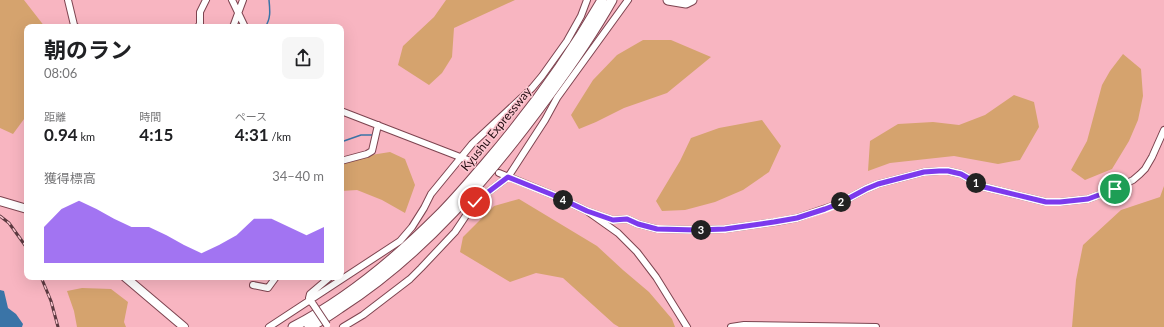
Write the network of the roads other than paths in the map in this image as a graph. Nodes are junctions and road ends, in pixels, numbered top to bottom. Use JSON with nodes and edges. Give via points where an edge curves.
{"nodes":[{"id":1,"x":68,"y":0,"type":"edge"},
{"id":2,"x":206,"y":0,"type":"edge"},
{"id":3,"x":232,"y":0,"type":"edge"},
{"id":4,"x":243,"y":0,"type":"edge"},
{"id":5,"x":586,"y":0,"type":"edge"},
{"id":6,"x":602,"y":0,"type":"edge"},
{"id":7,"x":612,"y":0,"type":"edge"},
{"id":8,"x":628,"y":0,"type":"edge"},
{"id":9,"x":668,"y":0,"type":"edge"},
{"id":10,"x":692,"y":0,"type":"edge"},
{"id":11,"x":238,"y":12,"type":"junction"},
{"id":12,"x":74,"y":24,"type":"edge"},
{"id":13,"x":200,"y":24,"type":"edge"},
{"id":14,"x":234,"y":24,"type":"edge"},
{"id":15,"x":244,"y":24,"type":"edge"},
{"id":16,"x":344,"y":112,"type":"edge"},
{"id":17,"x":378,"y":125,"type":"junction"},
{"id":18,"x":1164,"y":130,"type":"edge"},
{"id":19,"x":462,"y":157,"type":"junction"},
{"id":20,"x":344,"y":160,"type":"edge"},
{"id":21,"x":473,"y":162,"type":"dead end"},
{"id":22,"x":499,"y":173,"type":"dead end"},
{"id":23,"x":508,"y":177,"type":"junction"},
{"id":24,"x":0,"y":201,"type":"edge"},
{"id":25,"x":24,"y":208,"type":"edge"},
{"id":26,"x":587,"y":211,"type":"junction"},
{"id":27,"x":128,"y":280,"type":"edge"},
{"id":28,"x":274,"y":280,"type":"edge"},
{"id":29,"x":326,"y":280,"type":"edge"},
{"id":30,"x":344,"y":280,"type":"edge"},
{"id":31,"x":344,"y":280,"type":"edge"},
{"id":32,"x":254,"y":285,"type":"dead end"},
{"id":33,"x":312,"y":302,"type":"junction"},
{"id":34,"x":327,"y":326,"type":"edge"},
{"id":35,"x":184,"y":327,"type":"edge"},
{"id":36,"x":269,"y":327,"type":"edge"},
{"id":37,"x":293,"y":327,"type":"edge"},
{"id":38,"x":309,"y":327,"type":"edge"},
{"id":39,"x":342,"y":327,"type":"edge"},
{"id":40,"x":687,"y":327,"type":"edge"},
{"id":41,"x":730,"y":327,"type":"edge"},
{"id":42,"x":876,"y":327,"type":"edge"}],
"edges":[{"from":1,"to":12,"type":"street"},
{"from":2,"to":13,"type":"street","via":[[200,12]]},
{"from":3,"to":11,"type":"street"},
{"from":4,"to":11,"type":"street"},
{"from":5,"to":19,"type":"street","via":[[581,16],[542,76],[472,144]]},
{"from":6,"to":37,"type":"highway","name":"Kyushu Expressway","via":[[528,112],[440,214],[388,262],[357,286]]},
{"from":7,"to":38,"type":"highway","name":"Kyushu Expressway","via":[[567,71],[533,117],[445,221],[362,294]]},
{"from":8,"to":23,"type":"street","via":[[557,98]]},
{"from":9,"to":10,"type":"highway","via":[[686,3]]},
{"from":11,"to":14,"type":"street"},
{"from":11,"to":15,"type":"street"},
{"from":16,"to":17,"type":"street"},
{"from":17,"to":19,"type":"street"},
{"from":17,"to":20,"type":"street","via":[[372,151]]},
{"from":18,"to":26,"type":"street","via":[[1152,157],[1140,174],[1115,189],[1088,199],[1046,202],[984,187],[961,174],[939,171],[924,172],[878,184],[832,207],[797,218],[725,229],[657,229],[627,219],[613,220]]},
{"from":19,"to":21,"type":"street"},
{"from":19,"to":31,"type":"street","via":[[431,194],[412,227],[400,241]]},
{"from":22,"to":23,"type":"street"},
{"from":23,"to":26,"type":"street"},
{"from":23,"to":39,"type":"street","via":[[475,202],[455,232],[410,279]]},
{"from":24,"to":25,"type":"main road"},
{"from":26,"to":40,"type":"street","via":[[618,233],[637,252]]},
{"from":27,"to":35,"type":"main road"},
{"from":28,"to":32,"type":"street","via":[[268,288]]},
{"from":29,"to":33,"type":"street","via":[[308,296]]},
{"from":30,"to":33,"type":"street"},
{"from":33,"to":34,"type":"street","bridge":true},
{"from":33,"to":36,"type":"street"},
{"from":41,"to":42,"type":"street"}]}
